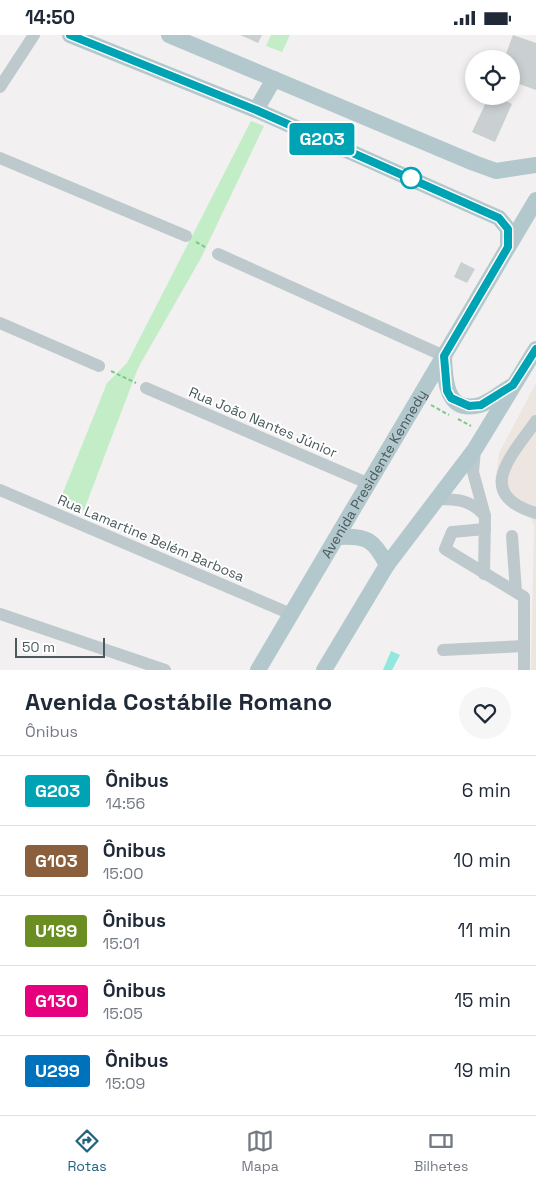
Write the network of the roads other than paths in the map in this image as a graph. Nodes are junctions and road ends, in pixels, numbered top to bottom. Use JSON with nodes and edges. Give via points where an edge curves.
{"nodes":[{"id":1,"x":34,"y":35,"type":"edge"},
{"id":2,"x":70,"y":35,"type":"edge"},
{"id":3,"x":169,"y":35,"type":"edge"},
{"id":4,"x":274,"y":79,"type":"junction"},
{"id":5,"x":0,"y":87,"type":"edge"},
{"id":6,"x":256,"y":110,"type":"junction"},
{"id":7,"x":0,"y":158,"type":"edge"},
{"id":8,"x":536,"y":165,"type":"edge"},
{"id":9,"x":536,"y":200,"type":"edge"},
{"id":10,"x":186,"y":236,"type":"road end"},
{"id":11,"x":508,"y":247,"type":"junction"},
{"id":12,"x":218,"y":254,"type":"road end"},
{"id":13,"x":0,"y":323,"type":"edge"},
{"id":14,"x":536,"y":349,"type":"edge"},
{"id":15,"x":444,"y":356,"type":"junction"},
{"id":16,"x":99,"y":365,"type":"road end"},
{"id":17,"x":513,"y":385,"type":"junction"},
{"id":18,"x":146,"y":388,"type":"road end"},
{"id":19,"x":536,"y":421,"type":"edge"},
{"id":20,"x":475,"y":449,"type":"junction"},
{"id":21,"x":368,"y":483,"type":"junction"},
{"id":22,"x":0,"y":490,"type":"edge"},
{"id":23,"x":438,"y":499,"type":"junction"},
{"id":24,"x":536,"y":513,"type":"edge"},
{"id":25,"x":485,"y":516,"type":"junction"},
{"id":26,"x":485,"y":529,"type":"junction"},
{"id":27,"x":512,"y":536,"type":"dead end"},
{"id":28,"x":338,"y":537,"type":"junction"},
{"id":29,"x":387,"y":565,"type":"junction"},
{"id":30,"x":484,"y":574,"type":"junction"},
{"id":31,"x":516,"y":592,"type":"junction"},
{"id":32,"x":0,"y":614,"type":"edge"},
{"id":33,"x":291,"y":614,"type":"junction"},
{"id":34,"x":524,"y":646,"type":"junction"},
{"id":35,"x":443,"y":650,"type":"dead end"},
{"id":36,"x":165,"y":670,"type":"edge"},
{"id":37,"x":258,"y":670,"type":"edge"},
{"id":38,"x":324,"y":670,"type":"edge"},
{"id":39,"x":524,"y":670,"type":"edge"}],
"edges":[{"from":1,"to":5,"type":"street"},
{"from":2,"to":6,"type":"main road"},
{"from":3,"to":4,"type":"main road"},
{"from":4,"to":6,"type":"main road"},
{"from":4,"to":8,"type":"main road","via":[[496,171]]},
{"from":6,"to":11,"type":"main road","via":[[499,218],[508,229]]},
{"from":7,"to":10,"type":"street"},
{"from":9,"to":11,"type":"main road","name":"Avenida Presidente Kennedy"},
{"from":11,"to":15,"type":"main road","name":"Avenida Presidente Kennedy"},
{"from":12,"to":15,"type":"street"},
{"from":13,"to":16,"type":"street"},
{"from":14,"to":17,"type":"main road"},
{"from":15,"to":17,"type":"main road","via":[[447,391],[457,402],[481,405]]},
{"from":15,"to":21,"type":"main road","name":"Avenida Presidente Kennedy"},
{"from":17,"to":20,"type":"main road"},
{"from":18,"to":21,"type":"street","name":"Rua João Nantes Júnior"},
{"from":19,"to":24,"type":"street","via":[[506,463],[502,484],[507,496],[517,505]]},
{"from":20,"to":23,"type":"main road"},
{"from":20,"to":25,"type":"street","via":[[473,472]]},
{"from":21,"to":28,"type":"main road","name":"Avenida Presidente Kennedy"},
{"from":22,"to":33,"type":"street","name":"Rua Lamartine Belém Barbosa"},
{"from":23,"to":25,"type":"street","via":[[461,499],[477,506]]},
{"from":23,"to":29,"type":"main road"},
{"from":25,"to":26,"type":"street"},
{"from":26,"to":30,"type":"street"},
{"from":26,"to":30,"type":"street","via":[[452,532],[445,549]]},
{"from":27,"to":31,"type":"street"},
{"from":28,"to":29,"type":"main road","via":[[368,539],[378,547]]},
{"from":28,"to":33,"type":"main road","name":"Avenida Presidente Kennedy"},
{"from":29,"to":38,"type":"main road"},
{"from":30,"to":31,"type":"street"},
{"from":31,"to":34,"type":"street","via":[[524,597]]},
{"from":32,"to":36,"type":"street"},
{"from":33,"to":37,"type":"main road","name":"Avenida Presidente Kennedy"},
{"from":34,"to":35,"type":"street"},
{"from":34,"to":39,"type":"street"}]}
